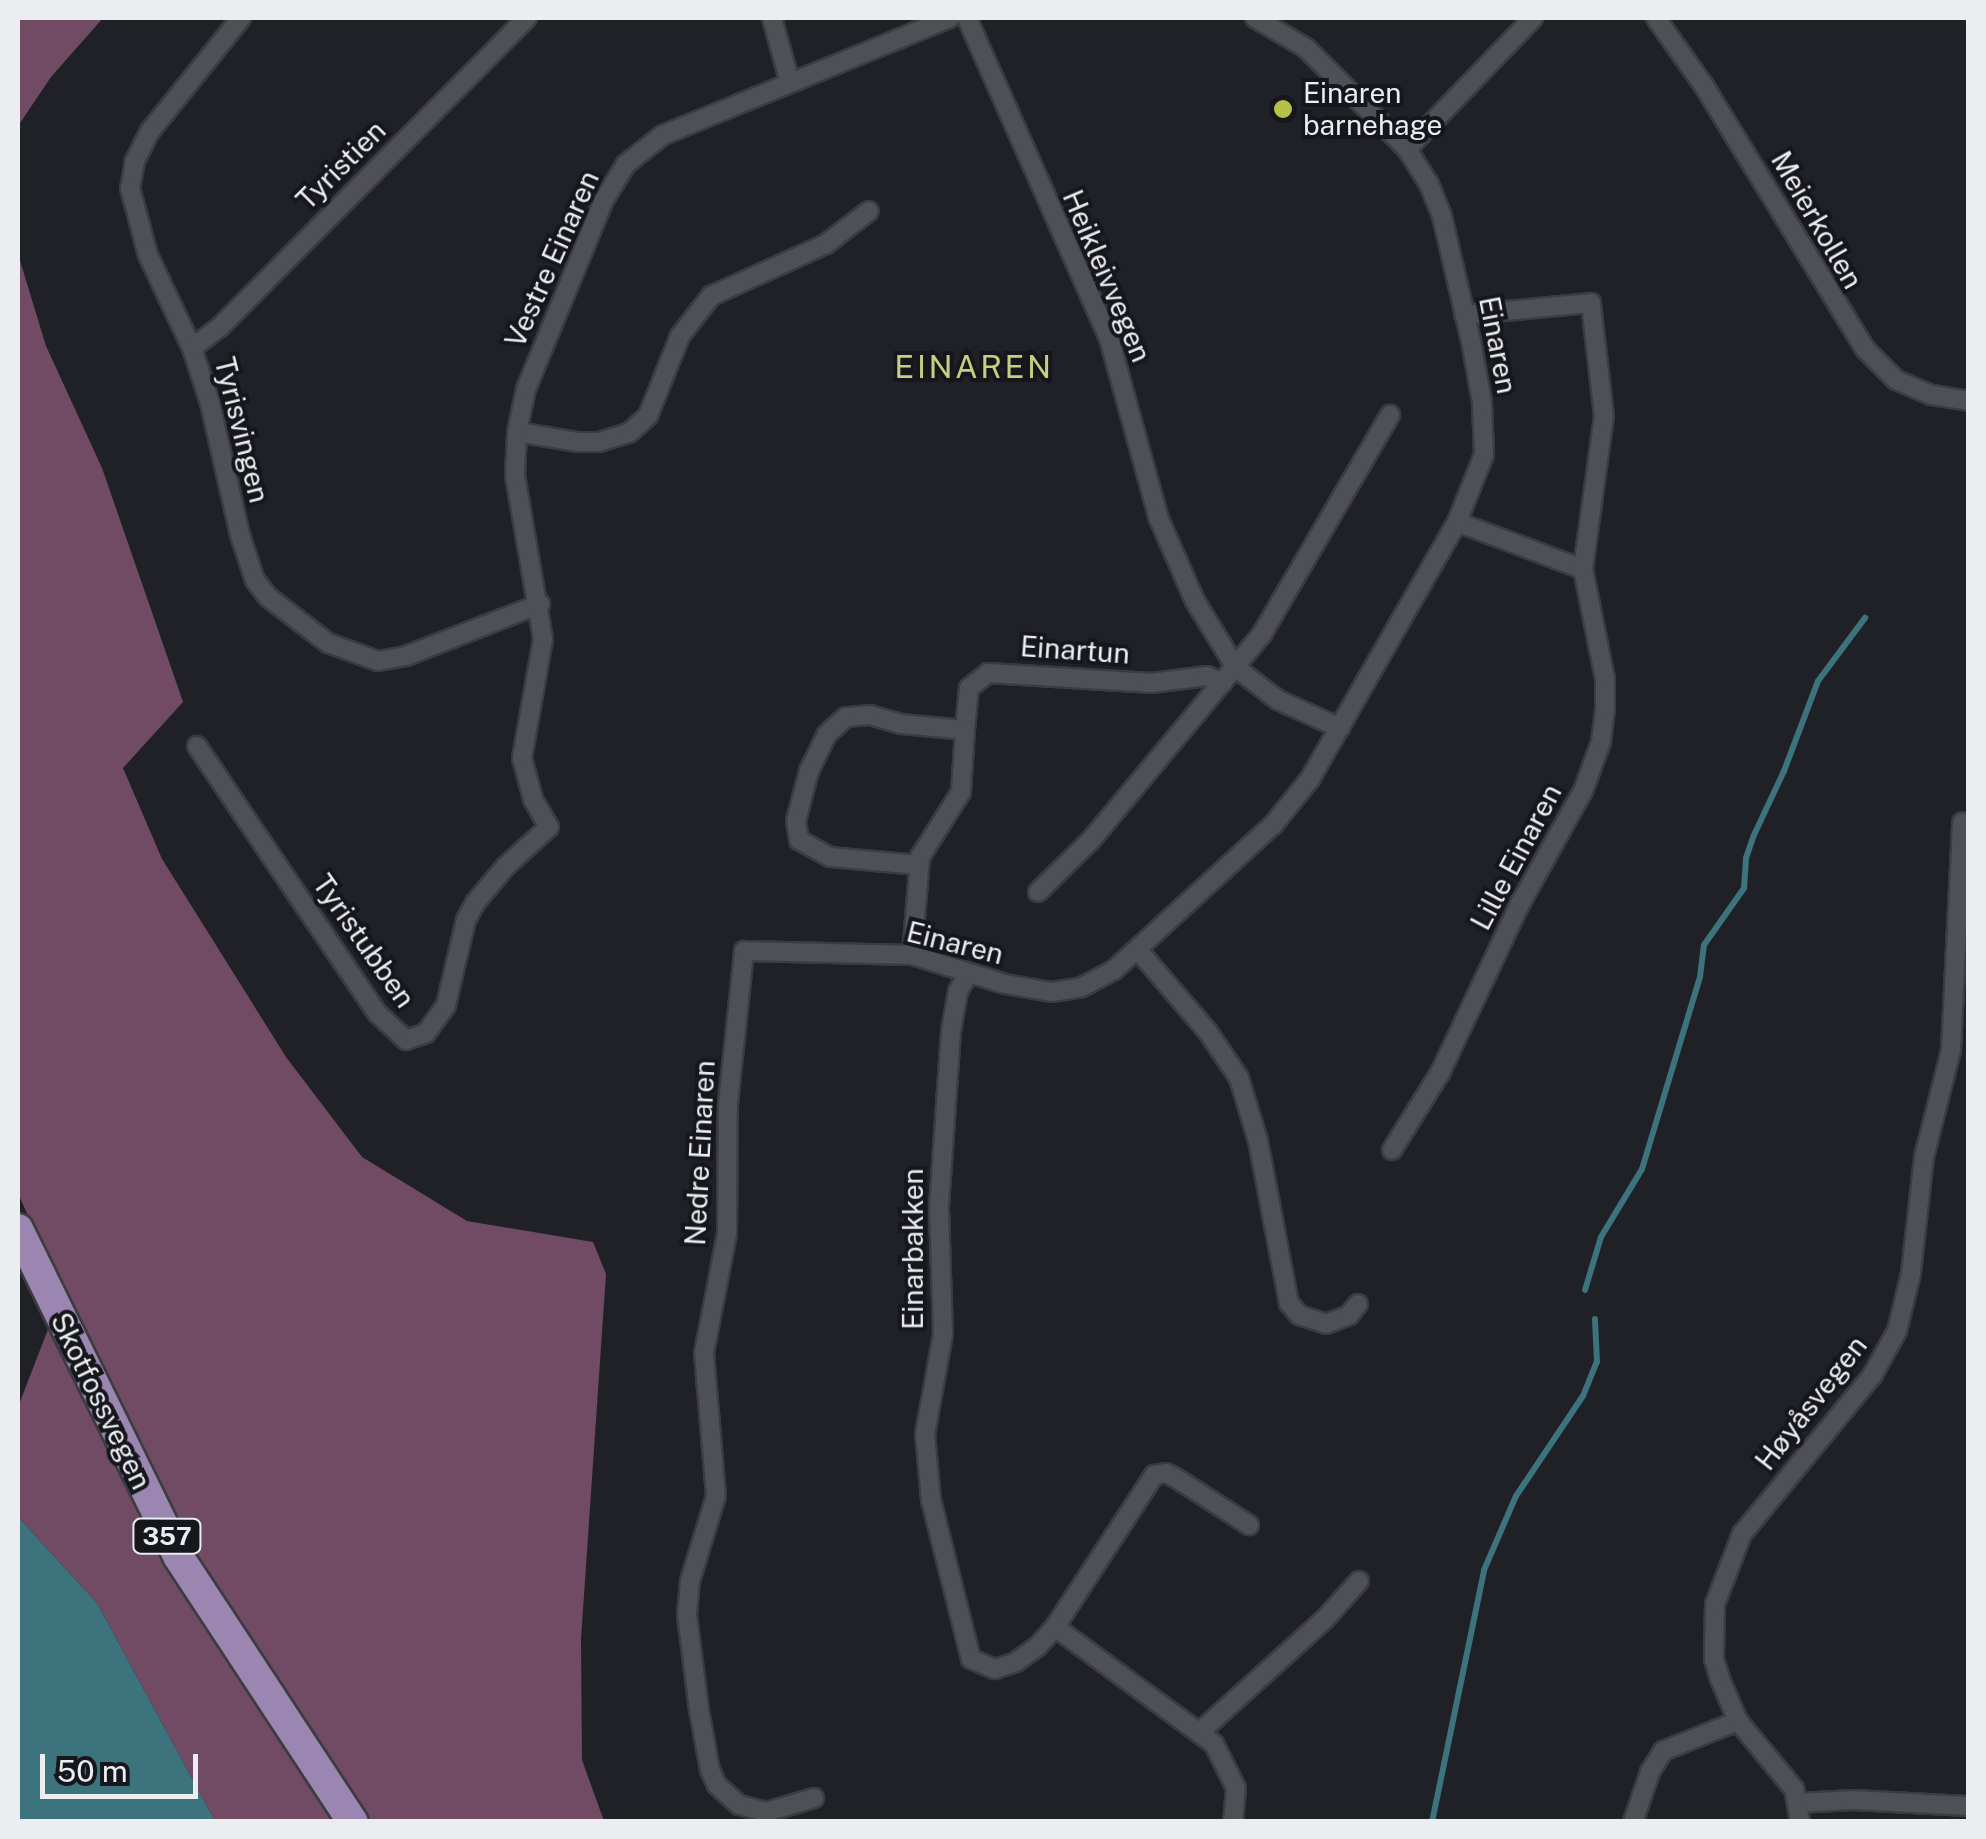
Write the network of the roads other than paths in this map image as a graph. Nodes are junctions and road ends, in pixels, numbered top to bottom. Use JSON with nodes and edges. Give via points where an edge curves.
{"nodes":[{"id":1,"x":241,"y":18,"type":"edge"},
{"id":2,"x":527,"y":18,"type":"edge"},
{"id":3,"x":772,"y":18,"type":"edge"},
{"id":4,"x":950,"y":18,"type":"edge"},
{"id":5,"x":967,"y":18,"type":"edge"},
{"id":6,"x":1255,"y":18,"type":"edge"},
{"id":7,"x":1533,"y":18,"type":"edge"},
{"id":8,"x":1656,"y":18,"type":"edge"},
{"id":9,"x":790,"y":83,"type":"junction"},
{"id":10,"x":1407,"y":148,"type":"junction"},
{"id":11,"x":869,"y":210,"type":"dead end"},
{"id":12,"x":1465,"y":315,"type":"junction"},
{"id":13,"x":192,"y":348,"type":"junction"},
{"id":14,"x":1968,"y":402,"type":"edge"},
{"id":15,"x":1390,"y":415,"type":"dead end"},
{"id":16,"x":518,"y":432,"type":"junction"},
{"id":17,"x":1457,"y":522,"type":"junction"},
{"id":18,"x":1583,"y":569,"type":"junction"},
{"id":19,"x":540,"y":604,"type":"junction"},
{"id":20,"x":1236,"y":668,"type":"junction"},
{"id":21,"x":1222,"y":683,"type":"junction"},
{"id":22,"x":1340,"y":728,"type":"junction"},
{"id":23,"x":965,"y":730,"type":"junction"},
{"id":24,"x":197,"y":746,"type":"dead end"},
{"id":25,"x":1962,"y":822,"type":"dead end"},
{"id":26,"x":550,"y":828,"type":"joint"},
{"id":27,"x":919,"y":865,"type":"junction"},
{"id":28,"x":1038,"y":892,"type":"dead end"},
{"id":29,"x":1138,"y":950,"type":"junction"},
{"id":30,"x":744,"y":951,"type":"joint"},
{"id":31,"x":912,"y":955,"type":"junction"},
{"id":32,"x":968,"y":974,"type":"junction"},
{"id":33,"x":1392,"y":1150,"type":"dead end"},
{"id":34,"x":18,"y":1229,"type":"edge"},
{"id":35,"x":1358,"y":1304,"type":"dead end"},
{"id":36,"x":1249,"y":1525,"type":"dead end"},
{"id":37,"x":1359,"y":1580,"type":"dead end"},
{"id":38,"x":1055,"y":1628,"type":"junction"},
{"id":39,"x":1738,"y":1722,"type":"junction"},
{"id":40,"x":1201,"y":1732,"type":"junction"},
{"id":41,"x":814,"y":1798,"type":"dead end"},
{"id":42,"x":1968,"y":1806,"type":"edge"},
{"id":43,"x":1800,"y":1812,"type":"edge"},
{"id":44,"x":353,"y":1822,"type":"edge"},
{"id":45,"x":1233,"y":1822,"type":"edge"},
{"id":46,"x":1632,"y":1822,"type":"edge"}],
"edges":[{"from":1,"to":13,"type":"street","name":"Tyrisvingen","via":[[150,131],[131,174],[131,204],[148,255]]},
{"from":2,"to":13,"type":"street","name":"Tyristien"},
{"from":3,"to":9,"type":"street"},
{"from":4,"to":9,"type":"street","name":"Vestre Einaren"},
{"from":5,"to":20,"type":"street","name":"Heikleivvegen","via":[[1109,338],[1173,556]]},
{"from":6,"to":10,"type":"street","name":"Einaren","via":[[1306,48]]},
{"from":7,"to":10,"type":"street"},
{"from":8,"to":14,"type":"street","name":"Meierkollen","via":[[1866,350],[1896,380]]},
{"from":9,"to":16,"type":"street","name":"Vestre Einaren","via":[[663,135],[626,164],[604,200],[534,368]]},
{"from":10,"to":12,"type":"street","name":"Einaren","via":[[1442,216]]},
{"from":11,"to":16,"type":"street","via":[[826,244],[711,296],[680,336],[648,416],[628,433],[578,442]]},
{"from":12,"to":17,"type":"street","name":"Einaren","via":[[1486,432],[1477,478]]},
{"from":12,"to":18,"type":"street","name":"Lille Einaren","via":[[1591,303],[1604,416]]},
{"from":13,"to":19,"type":"street","name":"Tyrisvingen","via":[[248,564],[283,610],[328,642],[378,661]]},
{"from":15,"to":20,"type":"street"},
{"from":16,"to":19,"type":"street","name":"Vestre Einaren","via":[[518,494]]},
{"from":17,"to":18,"type":"street"},
{"from":17,"to":22,"type":"street","name":"Einaren"},
{"from":18,"to":33,"type":"street","name":"Lille Einaren","via":[[1605,680],[1593,768],[1440,1073]]},
{"from":19,"to":26,"type":"street","name":"Vestre Einaren","via":[[543,639],[522,758],[533,799]]},
{"from":20,"to":21,"type":"street"},
{"from":20,"to":22,"type":"street","via":[[1278,700]]},
{"from":21,"to":23,"type":"street","name":"Einartun","via":[[1207,676],[1152,683],[988,673],[969,688]]},
{"from":21,"to":28,"type":"street","via":[[1091,840]]},
{"from":22,"to":29,"type":"street","name":"Einaren","via":[[1274,825]]},
{"from":23,"to":27,"type":"street","name":"Einartun","via":[[961,792],[931,834]]},
{"from":23,"to":27,"type":"street","via":[[857,714],[827,734],[809,770],[795,832],[805,846],[830,857]]},
{"from":24,"to":26,"type":"street","name":"Tyristubben","via":[[377,1013],[406,1040],[426,1032],[446,1005],[466,920],[486,887]]},
{"from":25,"to":39,"type":"street","name":"Høyåsvegen","via":[[1951,1050],[1924,1157],[1905,1302],[1888,1353],[1742,1534],[1721,1579],[1714,1659]]},
{"from":27,"to":31,"type":"street","name":"Einartun"},
{"from":29,"to":32,"type":"street","name":"Einaren","via":[[1099,980],[1068,991]]},
{"from":29,"to":35,"type":"street","via":[[1240,1078],[1289,1302],[1299,1315],[1326,1324]]},
{"from":30,"to":31,"type":"street","name":"Einaren"},
{"from":30,"to":41,"type":"street","name":"Nedre Einaren","via":[[728,1104],[727,1234],[704,1353],[716,1496],[687,1599],[710,1770],[728,1796],[753,1810],[778,1812]]},
{"from":31,"to":32,"type":"street","name":"Einaren"},
{"from":32,"to":38,"type":"street","name":"Einarbakken","via":[[954,1008],[944,1105],[943,1334],[927,1416],[927,1474],[971,1658],[986,1668],[1004,1667]]},
{"from":34,"to":44,"type":"main road","name":"Skotfossvegen","number":"357","via":[[178,1556]]},
{"from":36,"to":38,"type":"street","name":"Einarbakken","via":[[1176,1478],[1154,1476]]},
{"from":37,"to":40,"type":"street"},
{"from":38,"to":40,"type":"street"},
{"from":39,"to":43,"type":"street","name":"Høyåsvegen","via":[[1794,1790]]},
{"from":39,"to":46,"type":"street","via":[[1663,1751]]},
{"from":40,"to":45,"type":"street","via":[[1231,1771]]},
{"from":42,"to":43,"type":"street","name":"Høyåsvegen","via":[[1852,1800]]}]}
